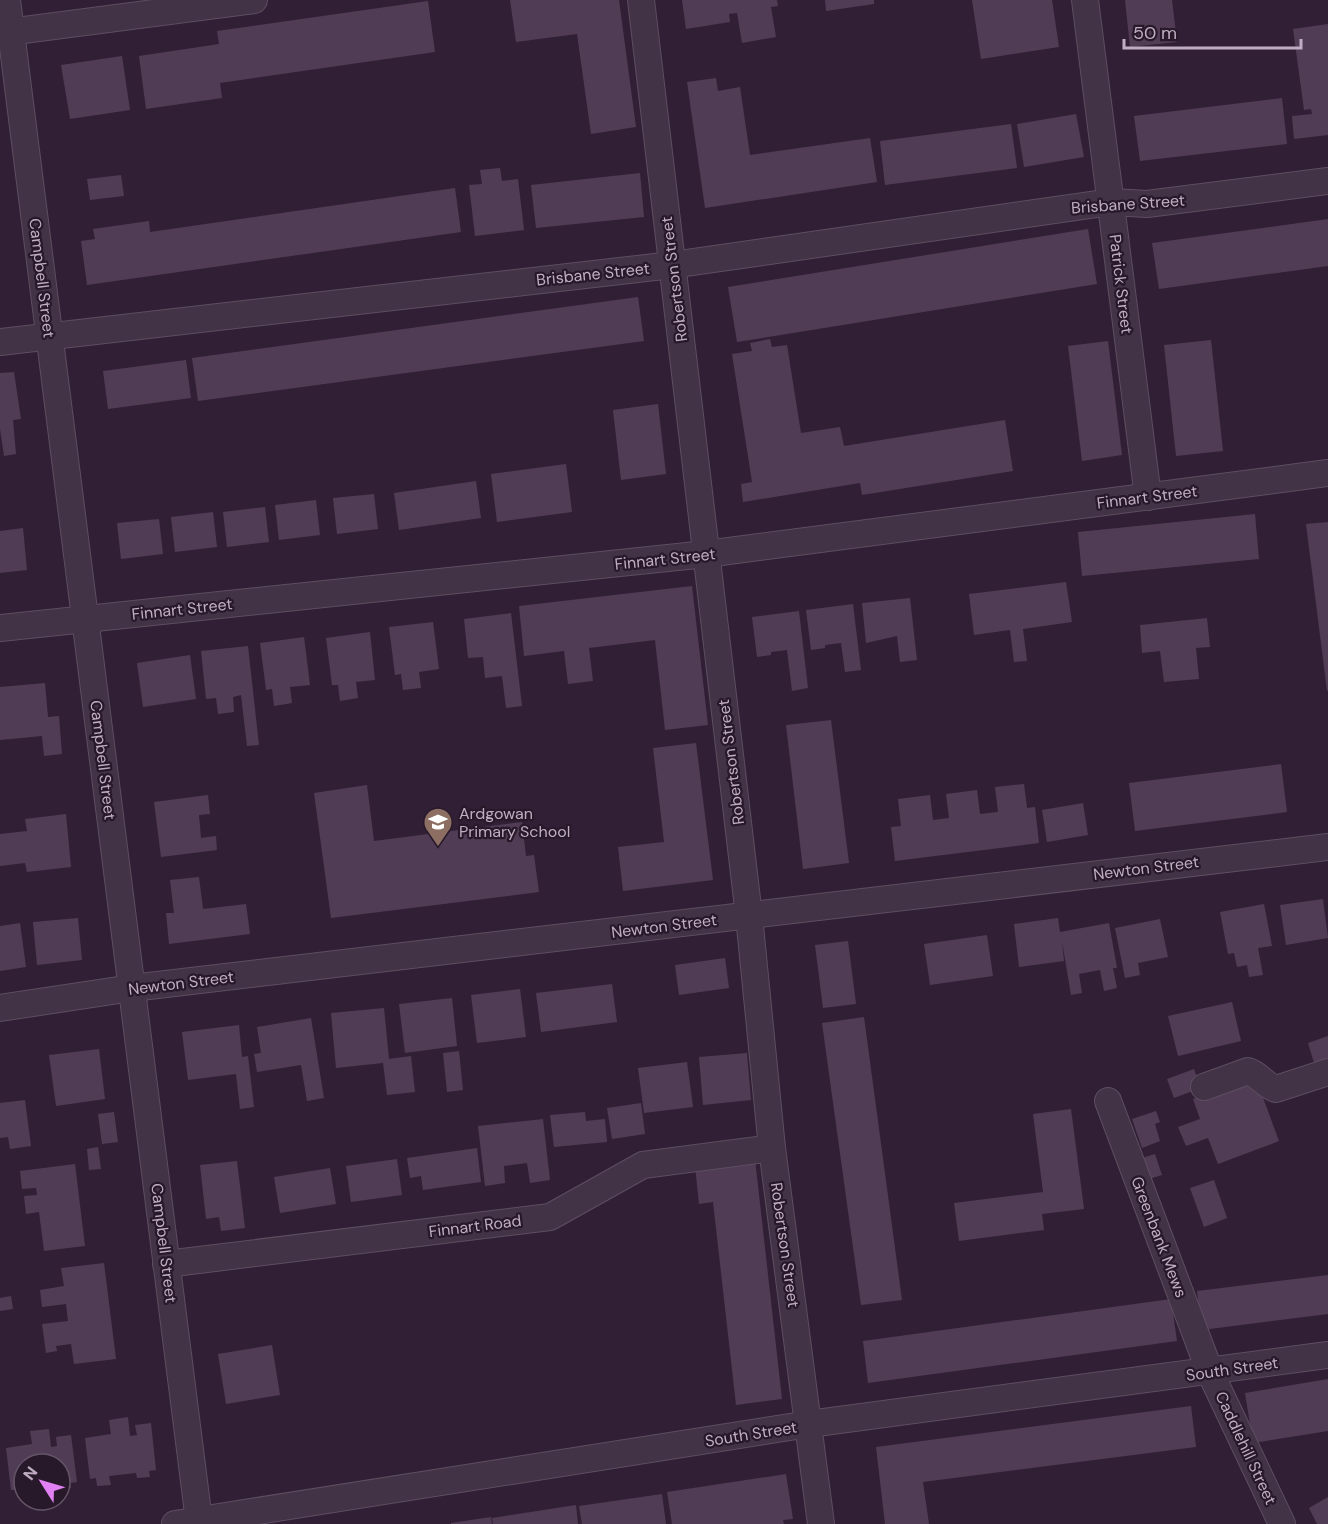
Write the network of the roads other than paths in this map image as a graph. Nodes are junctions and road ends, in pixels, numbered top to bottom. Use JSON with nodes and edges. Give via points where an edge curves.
{"nodes":[{"id":1,"x":7,"y":0,"type":"edge"},
{"id":2,"x":254,"y":0,"type":"edge"},
{"id":3,"x":641,"y":0,"type":"edge"},
{"id":4,"x":1085,"y":0,"type":"edge"},
{"id":5,"x":5,"y":32,"type":"edge"},
{"id":6,"x":1328,"y":181,"type":"edge"},
{"id":7,"x":1111,"y":202,"type":"junction"},
{"id":8,"x":672,"y":265,"type":"junction"},
{"id":9,"x":49,"y":336,"type":"junction"},
{"id":10,"x":0,"y":342,"type":"edge"},
{"id":11,"x":1328,"y":473,"type":"edge"},
{"id":12,"x":1148,"y":497,"type":"junction"},
{"id":13,"x":706,"y":554,"type":"junction"},
{"id":14,"x":85,"y":619,"type":"junction"},
{"id":15,"x":0,"y":628,"type":"edge"},
{"id":16,"x":1328,"y":847,"type":"edge"},
{"id":17,"x":749,"y":916,"type":"junction"},
{"id":18,"x":132,"y":988,"type":"junction"},
{"id":19,"x":0,"y":1008,"type":"edge"},
{"id":20,"x":1328,"y":1072,"type":"edge"},
{"id":21,"x":1204,"y":1087,"type":"dead end"},
{"id":22,"x":1108,"y":1101,"type":"dead end"},
{"id":23,"x":772,"y":1148,"type":"junction"},
{"id":24,"x":166,"y":1264,"type":"junction"},
{"id":25,"x":1328,"y":1355,"type":"edge"},
{"id":26,"x":1210,"y":1372,"type":"junction"},
{"id":27,"x":809,"y":1424,"type":"junction"},
{"id":28,"x":187,"y":1522,"type":"edge"},
{"id":29,"x":821,"y":1524,"type":"edge"},
{"id":30,"x":1282,"y":1524,"type":"edge"}],
"edges":[{"from":1,"to":5,"type":"street","name":"Campbell Street"},
{"from":2,"to":5,"type":"street"},
{"from":3,"to":8,"type":"street","name":"Robertson Street"},
{"from":4,"to":7,"type":"street","name":"Patrick Street"},
{"from":5,"to":9,"type":"street","name":"Campbell Street"},
{"from":6,"to":7,"type":"street","name":"Brisbane Street","via":[[1147,204]]},
{"from":7,"to":8,"type":"street","name":"Brisbane Street"},
{"from":7,"to":12,"type":"street","name":"Patrick Street"},
{"from":8,"to":9,"type":"street","name":"Brisbane Street"},
{"from":8,"to":13,"type":"street","name":"Robertson Street"},
{"from":9,"to":10,"type":"street","name":"Brisbane Street"},
{"from":9,"to":14,"type":"street","name":"Campbell Street"},
{"from":11,"to":12,"type":"street","name":"Finnart Street"},
{"from":12,"to":13,"type":"street","name":"Finnart Street"},
{"from":13,"to":14,"type":"street","name":"Finnart Street"},
{"from":13,"to":17,"type":"street","name":"Robertson Street"},
{"from":14,"to":15,"type":"street","name":"Finnart Street"},
{"from":14,"to":18,"type":"street","name":"Campbell Street"},
{"from":16,"to":17,"type":"street","name":"Newton Street"},
{"from":17,"to":18,"type":"street","name":"Newton Street"},
{"from":17,"to":23,"type":"street","name":"Robertson Street"},
{"from":18,"to":19,"type":"street","name":"Newton Street"},
{"from":18,"to":24,"type":"street","name":"Campbell Street"},
{"from":20,"to":21,"type":"street","via":[[1276,1089],[1248,1071]]},
{"from":22,"to":26,"type":"street","name":"Greenbank Mews"},
{"from":23,"to":24,"type":"street","name":"Finnart Road","via":[[644,1165],[550,1217]]},
{"from":23,"to":27,"type":"street","name":"Robertson Street"},
{"from":24,"to":28,"type":"street","name":"Campbell Street"},
{"from":25,"to":26,"type":"street","name":"South Street"},
{"from":26,"to":27,"type":"street","name":"South Street"},
{"from":26,"to":30,"type":"street","name":"Caddlehill Street"},
{"from":27,"to":28,"type":"street","name":"South Street"},
{"from":27,"to":29,"type":"street","name":"Robertson Street"}]}
